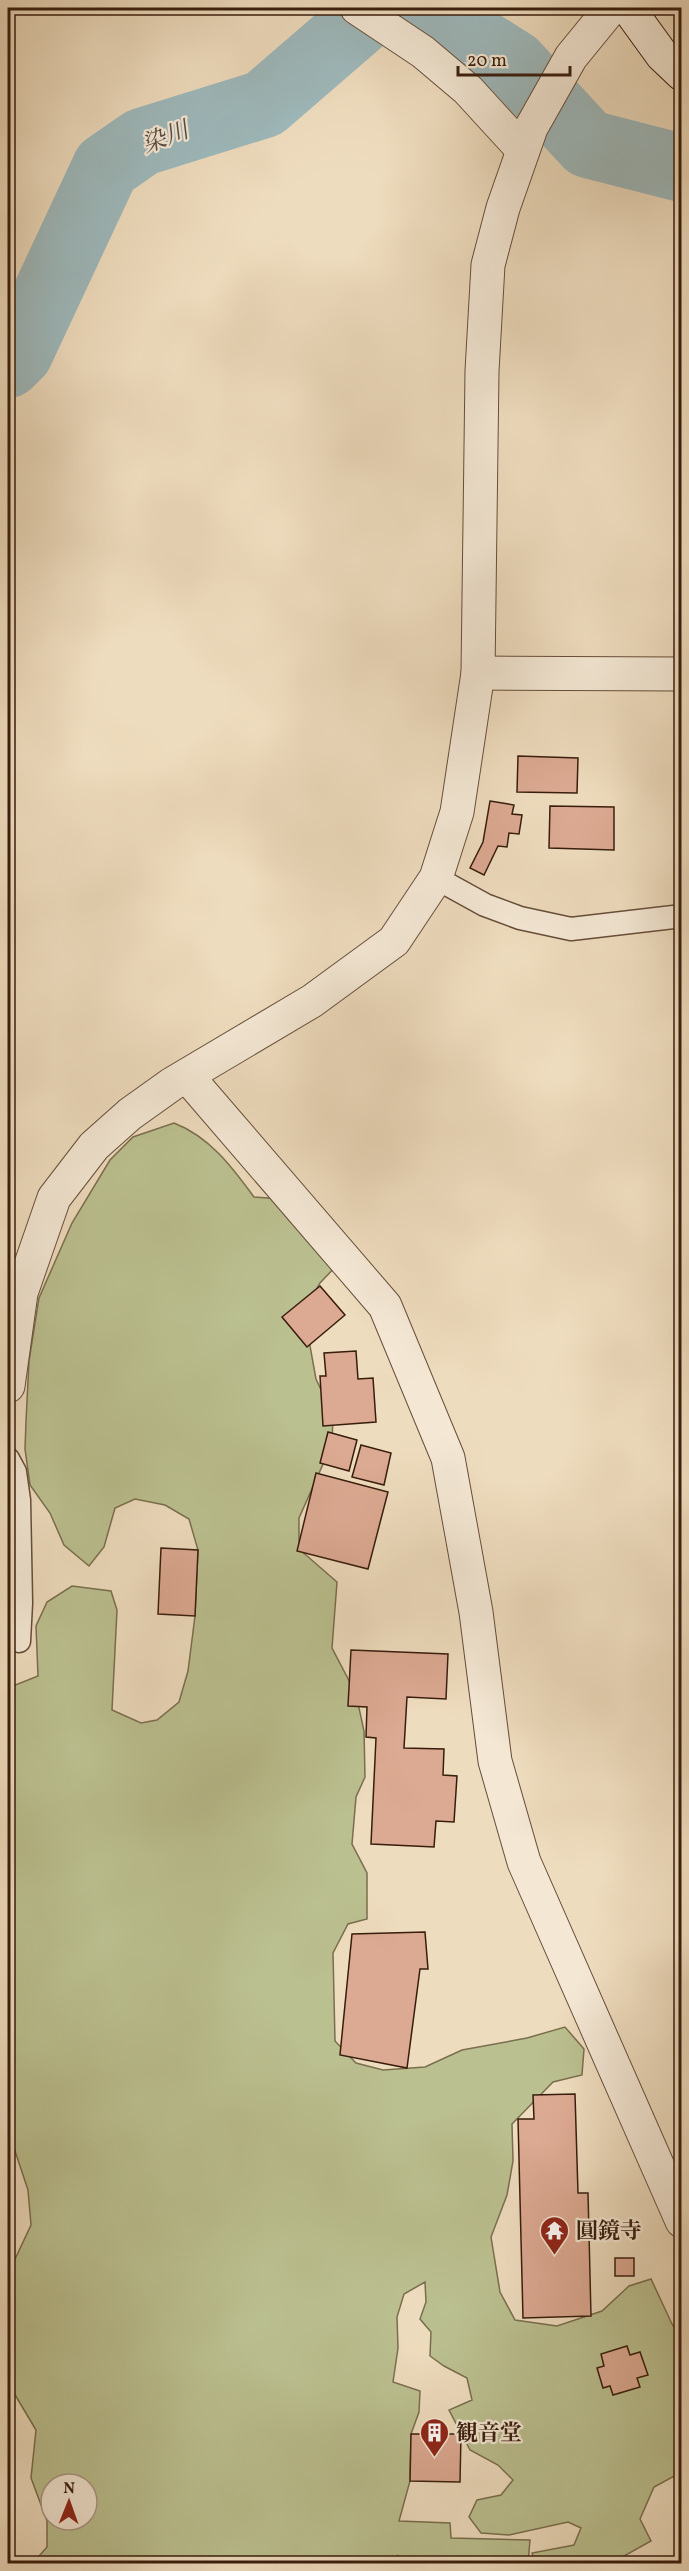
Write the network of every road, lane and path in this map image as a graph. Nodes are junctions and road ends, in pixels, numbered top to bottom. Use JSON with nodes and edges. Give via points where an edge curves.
{"nodes":[{"id":1,"x":357,"y":8,"type":"edge"},
{"id":2,"x":611,"y":8,"type":"edge"},
{"id":3,"x":628,"y":8,"type":"edge"},
{"id":4,"x":681,"y":74,"type":"edge"},
{"id":5,"x":526,"y":139,"type":"junction"},
{"id":6,"x":478,"y":673,"type":"junction"},
{"id":7,"x":681,"y":674,"type":"edge"},
{"id":8,"x":436,"y":878,"type":"junction"},
{"id":9,"x":681,"y":916,"type":"edge"},
{"id":10,"x":187,"y":1076,"type":"junction"},
{"id":11,"x":8,"y":1386,"type":"edge"},
{"id":12,"x":8,"y":1460,"type":"edge"},
{"id":13,"x":19,"y":1641,"type":"dead end"},
{"id":14,"x":681,"y":2221,"type":"edge"}],
"edges":[{"from":1,"to":5,"type":"street","via":[[423,52]]},
{"from":2,"to":5,"type":"street","via":[[572,57]]},
{"from":3,"to":4,"type":"street"},
{"from":5,"to":6,"type":"street","via":[[488,265],[482,371]]},
{"from":6,"to":7,"type":"street"},
{"from":6,"to":8,"type":"street","via":[[456,812]]},
{"from":8,"to":9,"type":"lane","via":[[485,905],[520,918],[571,929]]},
{"from":8,"to":10,"type":"street","via":[[394,941],[312,1001]]},
{"from":10,"to":11,"type":"street","via":[[130,1114],[93,1146],[54,1198],[21,1293]]},
{"from":10,"to":14,"type":"street","via":[[385,1306],[448,1458],[476,1611],[495,1761],[524,1862]]},
{"from":12,"to":13,"type":"lane","via":[[15,1472],[19,1500]]}]}
